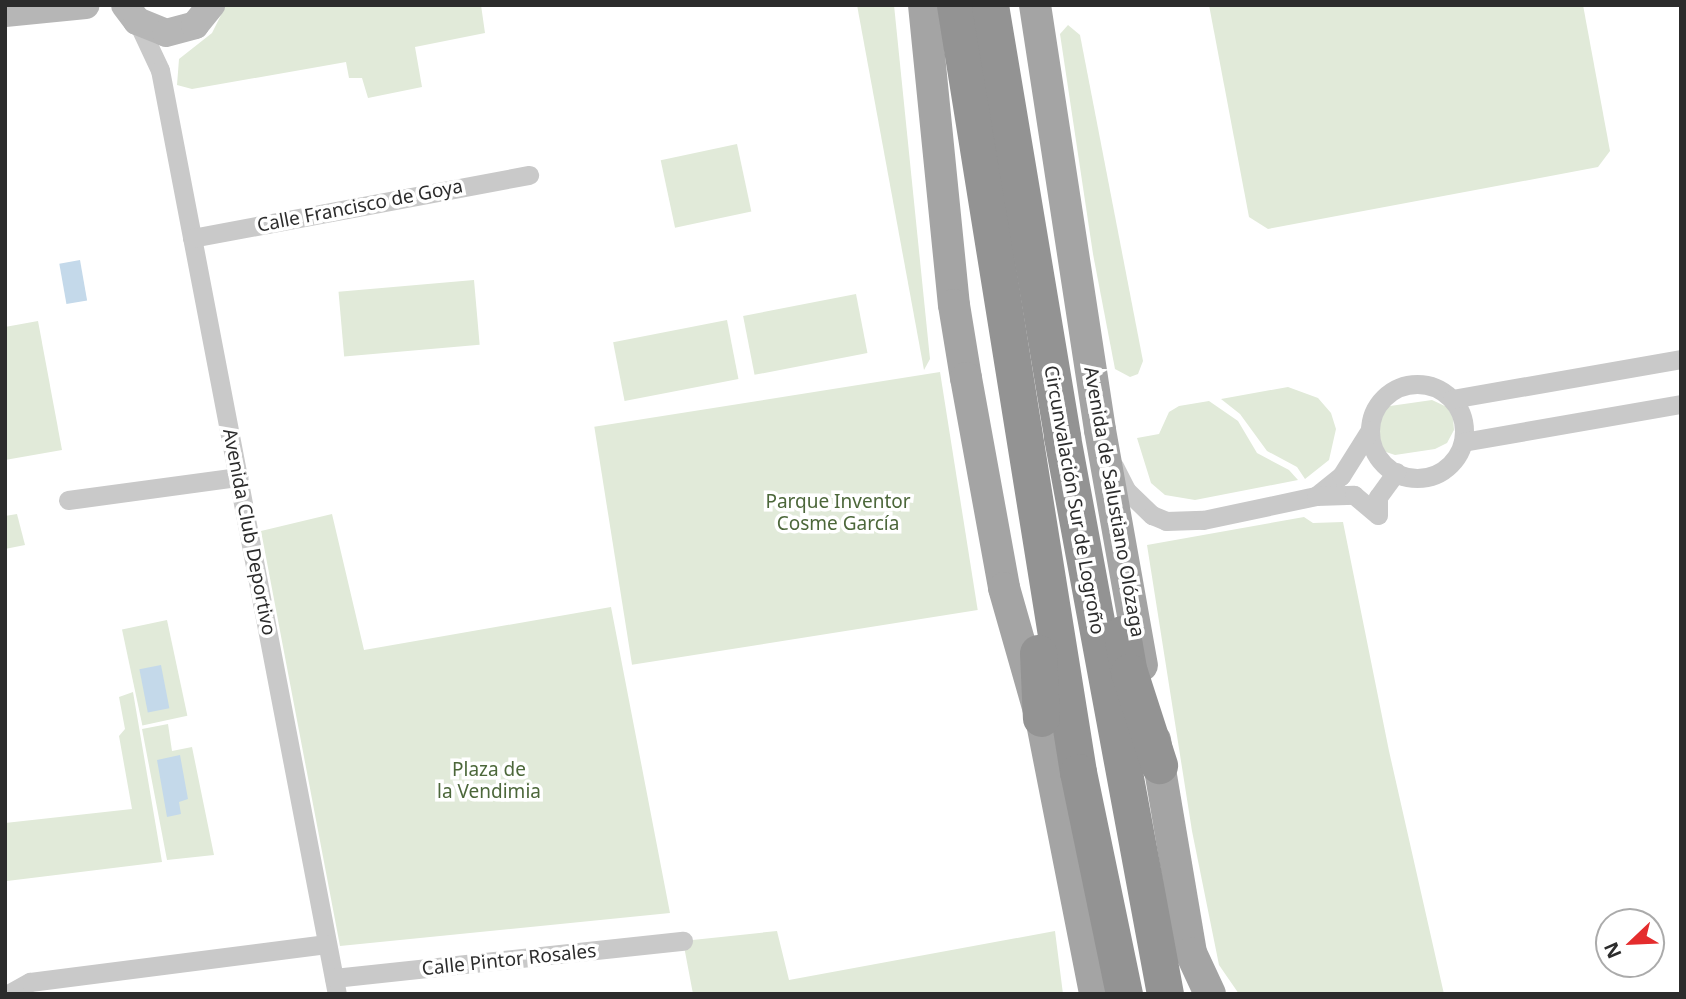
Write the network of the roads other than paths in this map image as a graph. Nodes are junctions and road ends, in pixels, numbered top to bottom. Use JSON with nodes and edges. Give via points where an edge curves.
{"nodes":[{"id":1,"x":86,"y":5,"type":"edge"},
{"id":2,"x":211,"y":5,"type":"edge"},
{"id":3,"x":924,"y":5,"type":"edge"},
{"id":4,"x":955,"y":5,"type":"edge"},
{"id":5,"x":990,"y":5,"type":"edge"},
{"id":6,"x":1003,"y":5,"type":"edge"},
{"id":7,"x":1035,"y":5,"type":"edge"},
{"id":8,"x":5,"y":13,"type":"edge"},
{"id":9,"x":131,"y":13,"type":"edge"},
{"id":10,"x":181,"y":31,"type":"junction"},
{"id":11,"x":160,"y":70,"type":"junction"},
{"id":12,"x":529,"y":175,"type":"dead end"},
{"id":13,"x":991,"y":236,"type":"junction"},
{"id":14,"x":192,"y":238,"type":"junction"},
{"id":15,"x":1681,"y":359,"type":"edge"},
{"id":16,"x":1452,"y":398,"type":"junction"},
{"id":17,"x":1681,"y":404,"type":"edge"},
{"id":18,"x":1370,"y":430,"type":"junction"},
{"id":19,"x":1463,"y":442,"type":"junction"},
{"id":20,"x":1103,"y":444,"type":"junction"},
{"id":21,"x":1396,"y":472,"type":"junction"},
{"id":22,"x":238,"y":477,"type":"junction"},
{"id":23,"x":1316,"y":496,"type":"junction"},
{"id":24,"x":68,"y":500,"type":"dead end"},
{"id":25,"x":1041,"y":718,"type":"junction"},
{"id":26,"x":1159,"y":765,"type":"junction"},
{"id":27,"x":683,"y":941,"type":"dead end"},
{"id":28,"x":327,"y":944,"type":"junction"},
{"id":29,"x":336,"y":986,"type":"edge"},
{"id":30,"x":8,"y":994,"type":"edge"},
{"id":31,"x":1095,"y":994,"type":"edge"},
{"id":32,"x":1124,"y":994,"type":"edge"},
{"id":33,"x":1165,"y":994,"type":"edge"},
{"id":34,"x":1210,"y":994,"type":"edge"}],
"edges":[{"from":1,"to":8,"type":"main road"},
{"from":2,"to":10,"type":"main road","via":[[195,25]]},
{"from":3,"to":25,"type":"main road","via":[[958,329],[1004,588]]},
{"from":4,"to":13,"type":"highway","name":"Circunvalación Sur de Logroño"},
{"from":5,"to":33,"type":"highway","name":"Circunvalación Sur de Logroño","via":[[1072,491]]},
{"from":6,"to":26,"type":"highway","via":[[1129,672]]},
{"from":7,"to":20,"type":"main road","name":"Avenida de Salustiano Olózaga"},
{"from":9,"to":10,"type":"main road","via":[[150,30]]},
{"from":9,"to":11,"type":"street","name":"Avenida Club Deportivo"},
{"from":10,"to":11,"type":"street"},
{"from":11,"to":14,"type":"street","name":"Avenida Club Deportivo"},
{"from":12,"to":14,"type":"street","name":"Calle Francisco de Goya"},
{"from":13,"to":25,"type":"highway","via":[[987,332],[999,448],[1039,657]]},
{"from":13,"to":32,"type":"highway","name":"Circunvalación Sur de Logroño","via":[[1076,758]]},
{"from":14,"to":22,"type":"street","name":"Avenida Club Deportivo"},
{"from":15,"to":16,"type":"street"},
{"from":16,"to":18,"type":"street","via":[[1425,384],[1400,387],[1377,406]]},
{"from":16,"to":19,"type":"street","via":[[1463,421]]},
{"from":17,"to":19,"type":"street"},
{"from":18,"to":21,"type":"street","via":[[1376,453]]},
{"from":18,"to":23,"type":"street","via":[[1341,476]]},
{"from":19,"to":21,"type":"street","via":[[1456,458],[1438,473],[1414,478]]},
{"from":20,"to":23,"type":"street","via":[[1137,504],[1166,521],[1203,520]]},
{"from":20,"to":26,"type":"main road","name":"Avenida de Salustiano Olózaga"},
{"from":21,"to":23,"type":"street","via":[[1378,497],[1378,516],[1353,495]]},
{"from":22,"to":24,"type":"street"},
{"from":22,"to":28,"type":"street","name":"Avenida Club Deportivo"},
{"from":25,"to":31,"type":"main road"},
{"from":26,"to":34,"type":"main road","name":"Avenida de Salustiano Olózaga","via":[[1191,953]]},
{"from":27,"to":29,"type":"street","name":"Calle Pintor Rosales"},
{"from":28,"to":29,"type":"street","name":"Avenida Club Deportivo"},
{"from":28,"to":30,"type":"street","via":[[30,982]]}]}
